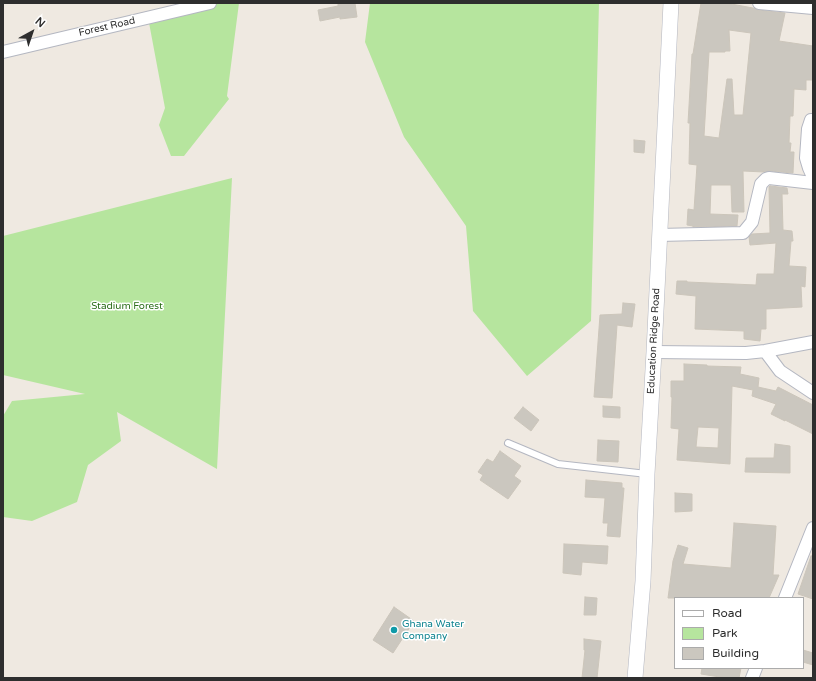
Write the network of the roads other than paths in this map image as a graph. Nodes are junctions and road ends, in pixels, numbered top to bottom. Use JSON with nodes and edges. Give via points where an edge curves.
{"nodes":[{"id":1,"x":210,"y":3,"type":"edge"},
{"id":2,"x":671,"y":3,"type":"edge"},
{"id":3,"x":759,"y":3,"type":"edge"},
{"id":4,"x":813,"y":8,"type":"edge"},
{"id":5,"x":3,"y":52,"type":"edge"},
{"id":6,"x":813,"y":120,"type":"edge"},
{"id":7,"x":813,"y":177,"type":"edge"},
{"id":8,"x":813,"y":183,"type":"edge"},
{"id":9,"x":659,"y":235,"type":"junction"},
{"id":10,"x":813,"y":342,"type":"edge"},
{"id":11,"x":765,"y":351,"type":"junction"},
{"id":12,"x":654,"y":352,"type":"junction"},
{"id":13,"x":813,"y":393,"type":"edge"},
{"id":14,"x":508,"y":443,"type":"dead end"},
{"id":15,"x":647,"y":474,"type":"junction"},
{"id":16,"x":812,"y":535,"type":"edge"},
{"id":17,"x":785,"y":597,"type":"edge"},
{"id":18,"x":635,"y":678,"type":"edge"}],
"edges":[{"from":1,"to":5,"type":"street","name":"Forest Road"},
{"from":2,"to":9,"type":"street","name":"Education Ridge Road"},
{"from":3,"to":4,"type":"street"},
{"from":6,"to":7,"type":"street","via":[[808,128],[806,158]]},
{"from":8,"to":9,"type":"street","via":[[766,179],[761,184],[752,222],[743,233]]},
{"from":9,"to":12,"type":"street","name":"Education Ridge Road"},
{"from":10,"to":11,"type":"street"},
{"from":11,"to":12,"type":"street","via":[[740,354]]},
{"from":11,"to":13,"type":"street","via":[[780,371]]},
{"from":12,"to":15,"type":"street","name":"Education Ridge Road"},
{"from":14,"to":15,"type":"lane","via":[[558,464]]},
{"from":15,"to":18,"type":"street","name":"Education Ridge Road","via":[[642,597]]},
{"from":16,"to":17,"type":"street"}]}
